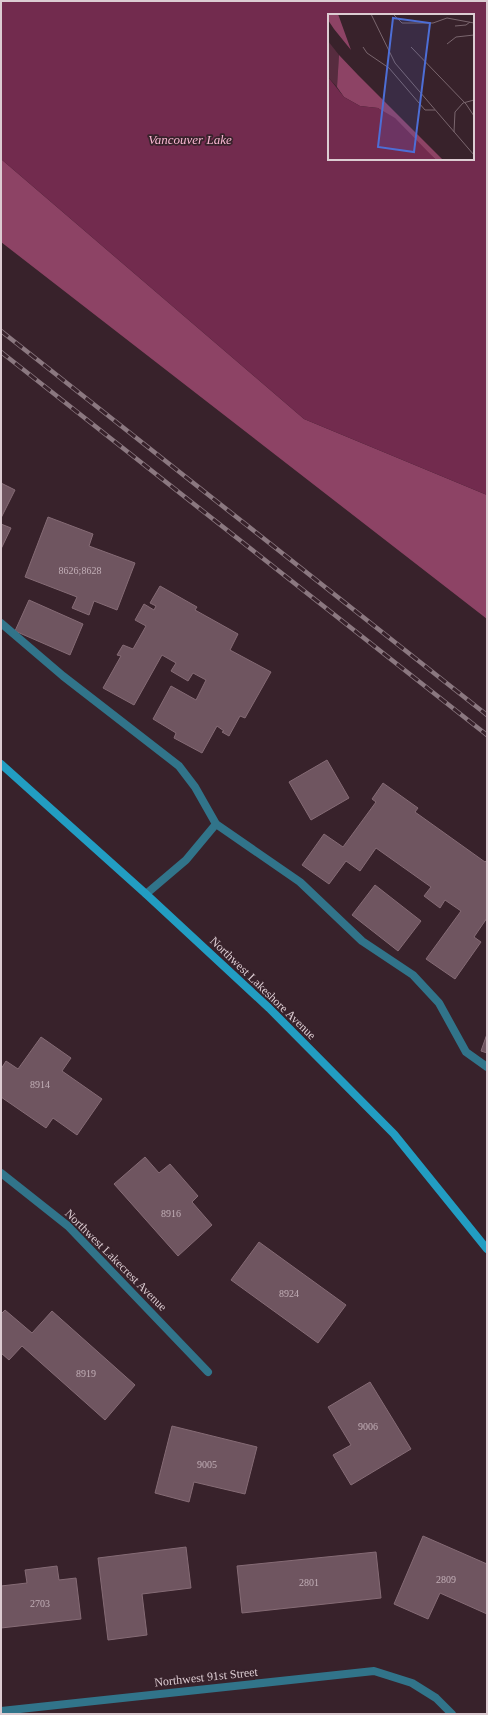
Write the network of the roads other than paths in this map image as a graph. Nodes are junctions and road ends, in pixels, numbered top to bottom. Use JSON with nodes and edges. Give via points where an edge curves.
{"nodes":[{"id":1,"x":1,"y":623,"type":"edge"},
{"id":2,"x":1,"y":764,"type":"edge"},
{"id":3,"x":216,"y":824,"type":"junction"},
{"id":4,"x":146,"y":894,"type":"junction"},
{"id":5,"x":487,"y":1067,"type":"edge"},
{"id":6,"x":1,"y":1173,"type":"edge"},
{"id":7,"x":487,"y":1249,"type":"edge"},
{"id":8,"x":208,"y":1372,"type":"dead end"},
{"id":9,"x":1,"y":1711,"type":"edge"},
{"id":10,"x":452,"y":1714,"type":"edge"}],
"edges":[{"from":1,"to":3,"type":"street","via":[[63,676],[179,766],[195,787]]},
{"from":2,"to":4,"type":"main road","name":"Northwest Lakeshore Avenue"},
{"from":3,"to":4,"type":"street","via":[[186,860]]},
{"from":3,"to":5,"type":"street","via":[[300,882],[362,941],[413,975],[439,1003],[466,1052]]},
{"from":4,"to":7,"type":"main road","name":"Northwest Lakeshore Avenue","via":[[269,1008],[394,1134]]},
{"from":6,"to":8,"type":"street","name":"Northwest Lakecrest Avenue","via":[[68,1226]]},
{"from":9,"to":10,"type":"street","name":"Northwest 91st Street","via":[[374,1671],[412,1683],[436,1698]]}]}
